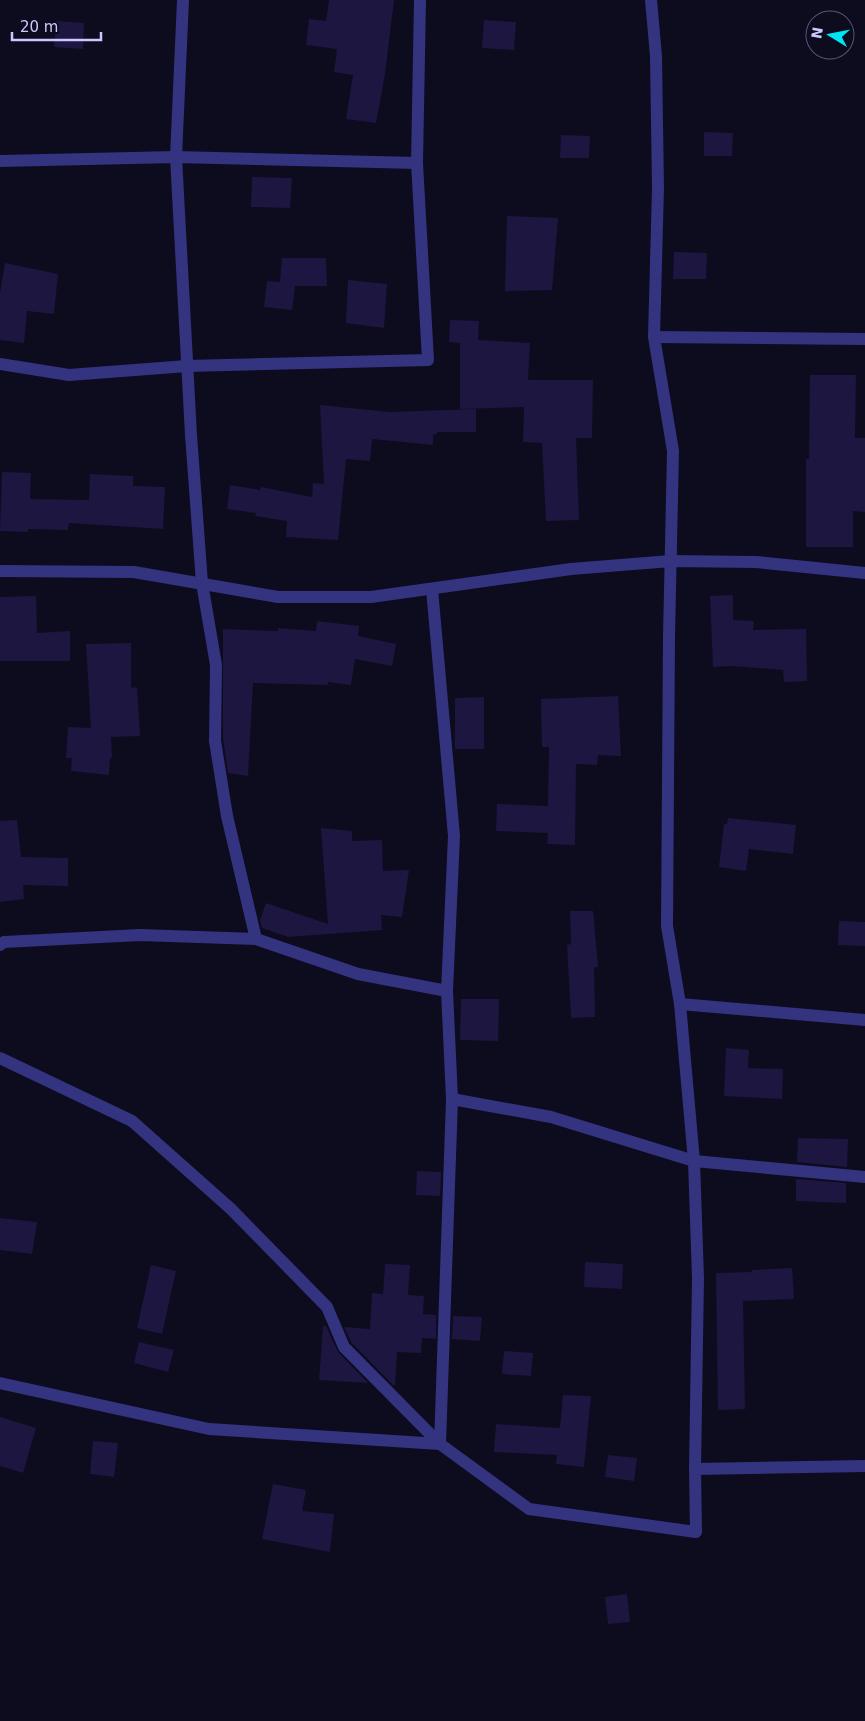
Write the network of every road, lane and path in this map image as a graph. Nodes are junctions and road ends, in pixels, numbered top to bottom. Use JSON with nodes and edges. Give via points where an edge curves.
{"nodes":[{"id":1,"x":183,"y":0,"type":"edge"},
{"id":2,"x":420,"y":0,"type":"edge"},
{"id":3,"x":651,"y":0,"type":"edge"},
{"id":4,"x":176,"y":157,"type":"junction"},
{"id":5,"x":0,"y":161,"type":"edge"},
{"id":6,"x":417,"y":163,"type":"junction"},
{"id":7,"x":654,"y":337,"type":"junction"},
{"id":8,"x":865,"y":339,"type":"edge"},
{"id":9,"x":0,"y":364,"type":"edge"},
{"id":10,"x":187,"y":366,"type":"junction"},
{"id":11,"x":671,"y":561,"type":"junction"},
{"id":12,"x":0,"y":571,"type":"edge"},
{"id":13,"x":865,"y":573,"type":"edge"},
{"id":14,"x":202,"y":583,"type":"junction"},
{"id":15,"x":432,"y":589,"type":"junction"},
{"id":16,"x":256,"y":939,"type":"junction"},
{"id":17,"x":0,"y":945,"type":"edge"},
{"id":18,"x":447,"y":991,"type":"junction"},
{"id":19,"x":680,"y":1004,"type":"junction"},
{"id":20,"x":865,"y":1020,"type":"edge"},
{"id":21,"x":0,"y":1058,"type":"edge"},
{"id":22,"x":452,"y":1100,"type":"junction"},
{"id":23,"x":694,"y":1161,"type":"junction"},
{"id":24,"x":865,"y":1178,"type":"edge"},
{"id":25,"x":0,"y":1382,"type":"edge"},
{"id":26,"x":440,"y":1444,"type":"junction"},
{"id":27,"x":865,"y":1466,"type":"edge"},
{"id":28,"x":695,"y":1469,"type":"junction"}],
"edges":[{"from":1,"to":4,"type":"street"},
{"from":2,"to":6,"type":"street"},
{"from":3,"to":7,"type":"street","via":[[656,56],[658,188]]},
{"from":4,"to":5,"type":"street"},
{"from":4,"to":6,"type":"street"},
{"from":4,"to":10,"type":"street"},
{"from":6,"to":10,"type":"street","via":[[428,360]]},
{"from":7,"to":8,"type":"street"},
{"from":7,"to":11,"type":"street","via":[[673,451]]},
{"from":9,"to":10,"type":"street","via":[[69,375]]},
{"from":10,"to":14,"type":"street"},
{"from":11,"to":13,"type":"street","via":[[756,562]]},
{"from":11,"to":15,"type":"street","via":[[570,569]]},
{"from":11,"to":19,"type":"street","via":[[667,926]]},
{"from":12,"to":14,"type":"street","via":[[134,572]]},
{"from":14,"to":15,"type":"street","via":[[278,597],[372,597]]},
{"from":14,"to":16,"type":"street","via":[[216,665],[215,741],[227,816]]},
{"from":15,"to":18,"type":"street","via":[[454,836]]},
{"from":16,"to":17,"type":"street","via":[[140,935],[4,942]]},
{"from":16,"to":18,"type":"street","via":[[358,974]]},
{"from":18,"to":22,"type":"street"},
{"from":19,"to":20,"type":"street"},
{"from":19,"to":23,"type":"street"},
{"from":21,"to":26,"type":"street","via":[[132,1122],[154,1140],[231,1209],[327,1307],[344,1347]]},
{"from":22,"to":23,"type":"street","via":[[551,1117]]},
{"from":22,"to":26,"type":"street"},
{"from":23,"to":24,"type":"street"},
{"from":23,"to":28,"type":"street","via":[[698,1278]]},
{"from":25,"to":26,"type":"street","via":[[209,1429]]},
{"from":26,"to":28,"type":"street","via":[[529,1509],[696,1532]]},
{"from":27,"to":28,"type":"street"}]}
